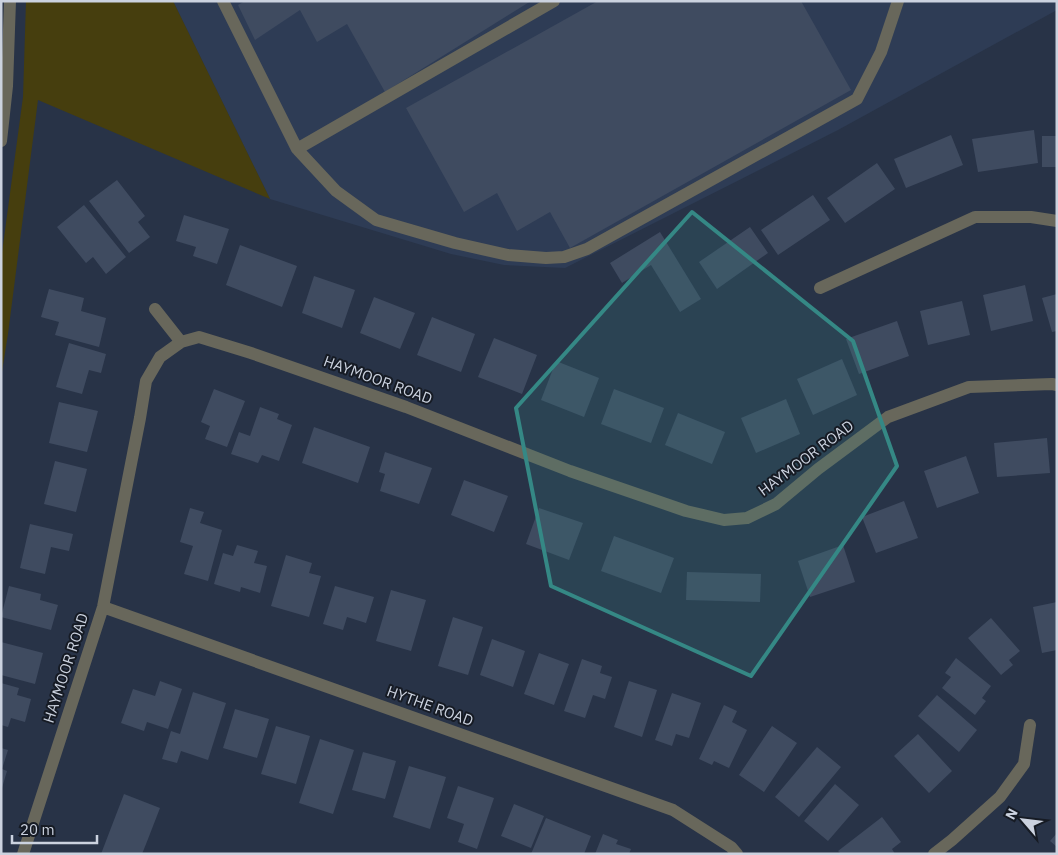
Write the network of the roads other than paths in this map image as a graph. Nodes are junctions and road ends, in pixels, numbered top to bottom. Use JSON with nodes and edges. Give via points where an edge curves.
{"nodes":[{"id":1,"x":10,"y":1,"type":"edge"},
{"id":2,"x":223,"y":1,"type":"edge"},
{"id":3,"x":554,"y":1,"type":"edge"},
{"id":4,"x":898,"y":1,"type":"edge"},
{"id":5,"x":1,"y":141,"type":"edge"},
{"id":6,"x":296,"y":149,"type":"junction"},
{"id":7,"x":1057,"y":221,"type":"edge"},
{"id":8,"x":820,"y":288,"type":"dead end"},
{"id":9,"x":155,"y":309,"type":"dead end"},
{"id":10,"x":181,"y":342,"type":"junction"},
{"id":11,"x":1057,"y":385,"type":"edge"},
{"id":12,"x":102,"y":607,"type":"junction"},
{"id":13,"x":1030,"y":725,"type":"dead end"},
{"id":14,"x":23,"y":854,"type":"edge"},
{"id":15,"x":736,"y":854,"type":"edge"},
{"id":16,"x":934,"y":854,"type":"edge"}],
"edges":[{"from":1,"to":5,"type":"street","via":[[8,86]]},
{"from":2,"to":6,"type":"street"},
{"from":3,"to":6,"type":"street"},
{"from":4,"to":6,"type":"street","via":[[880,52],[857,99],[586,249],[564,257],[508,255],[455,244],[376,220],[336,191]]},
{"from":7,"to":8,"type":"street","via":[[1031,217],[975,217]]},
{"from":9,"to":10,"type":"street"},
{"from":10,"to":11,"type":"street","name":"HAYMOOR ROAD","via":[[199,337],[251,353],[406,407],[570,471],[686,511],[724,520],[748,518],[776,504],[888,417],[969,387]]},
{"from":10,"to":12,"type":"street","name":"HAYMOOR ROAD","via":[[160,357],[146,381]]},
{"from":12,"to":14,"type":"street","name":"HAYMOOR ROAD"},
{"from":12,"to":15,"type":"street","name":"HYTHE ROAD","via":[[673,810],[731,847]]},
{"from":13,"to":16,"type":"street","via":[[1024,764],[1000,797]]}]}
